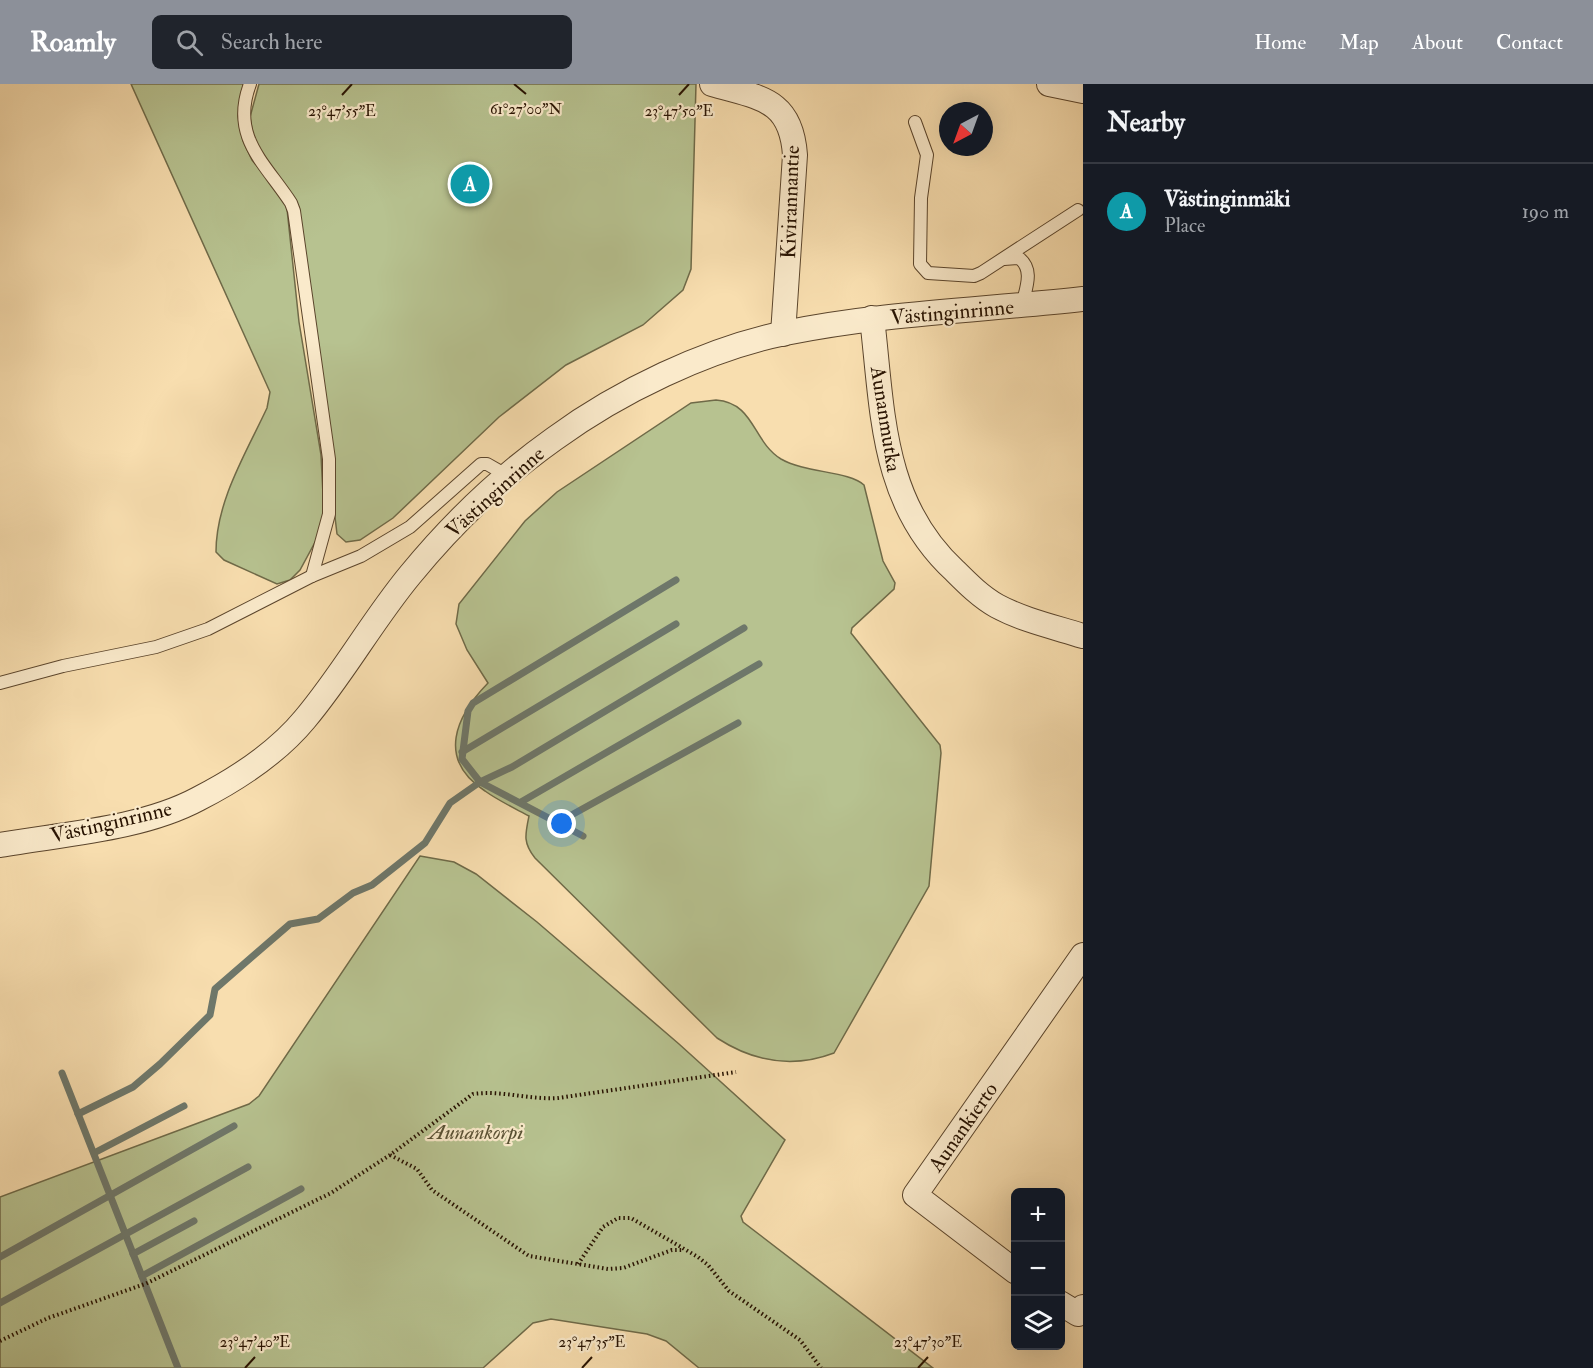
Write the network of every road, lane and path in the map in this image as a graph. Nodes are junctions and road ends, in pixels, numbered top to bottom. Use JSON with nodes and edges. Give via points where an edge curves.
{"nodes":[{"id":1,"x":250,"y":84,"type":"edge"},
{"id":2,"x":712,"y":84,"type":"edge"},
{"id":3,"x":1049,"y":84,"type":"edge"},
{"id":4,"x":1083,"y":91,"type":"edge"},
{"id":5,"x":915,"y":122,"type":"dead end"},
{"id":6,"x":1078,"y":210,"type":"dead end"},
{"id":7,"x":1003,"y":259,"type":"junction"},
{"id":8,"x":1083,"y":299,"type":"edge"},
{"id":9,"x":1022,"y":306,"type":"junction"},
{"id":10,"x":872,"y":318,"type":"junction"},
{"id":11,"x":783,"y":334,"type":"junction"},
{"id":12,"x":508,"y":476,"type":"junction"},
{"id":13,"x":312,"y":576,"type":"junction"},
{"id":14,"x":1083,"y":636,"type":"edge"},
{"id":15,"x":0,"y":683,"type":"edge"},
{"id":16,"x":0,"y":845,"type":"edge"},
{"id":17,"x":1083,"y":955,"type":"edge"},
{"id":18,"x":736,"y":1072,"type":"dead end"},
{"id":19,"x":390,"y":1155,"type":"junction"},
{"id":20,"x":684,"y":1250,"type":"junction"},
{"id":21,"x":578,"y":1264,"type":"junction"},
{"id":22,"x":1011,"y":1268,"type":"edge"},
{"id":23,"x":1065,"y":1306,"type":"edge"},
{"id":24,"x":1083,"y":1307,"type":"edge"},
{"id":25,"x":0,"y":1341,"type":"edge"},
{"id":26,"x":821,"y":1368,"type":"edge"}],
"edges":[{"from":1,"to":13,"type":"lane","via":[[244,106],[248,140],[294,211],[318,373],[328,459],[329,514]]},
{"from":2,"to":11,"type":"street","name":"Kivirannantie","via":[[774,105],[783,112],[791,128],[795,155]]},
{"from":3,"to":4,"type":"street"},
{"from":5,"to":7,"type":"lane","via":[[927,155],[921,198],[922,269],[934,275],[974,276]]},
{"from":6,"to":7,"type":"lane"},
{"from":7,"to":9,"type":"lane","via":[[1019,258],[1027,267]]},
{"from":8,"to":9,"type":"street","name":"Västinginrinne"},
{"from":9,"to":10,"type":"street","name":"Västinginrinne"},
{"from":10,"to":11,"type":"street","name":"Västinginrinne"},
{"from":10,"to":14,"type":"street","name":"Aunanmutka","via":[[888,454],[908,512],[922,536],[951,568],[996,605]]},
{"from":11,"to":12,"type":"street","name":"Västinginrinne","via":[[706,357],[619,399],[552,440]]},
{"from":12,"to":13,"type":"lane","via":[[481,464],[410,527],[361,556]]},
{"from":12,"to":16,"type":"street","name":"Västinginrinne","via":[[410,574],[305,720],[275,750],[196,801],[164,813]]},
{"from":13,"to":15,"type":"lane","via":[[181,640]]},
{"from":17,"to":22,"type":"street","name":"Aunankierto","via":[[915,1195]]},
{"from":18,"to":19,"type":"path","via":[[558,1098],[473,1094]]},
{"from":19,"to":21,"type":"path","via":[[417,1169],[432,1190],[529,1256]]},
{"from":19,"to":25,"type":"path","via":[[331,1193],[145,1284],[48,1318]]},
{"from":20,"to":21,"type":"path","via":[[672,1250],[623,1268]]},
{"from":20,"to":21,"type":"path","via":[[640,1221],[623,1217],[603,1227]]},
{"from":20,"to":26,"type":"path","via":[[708,1264],[729,1291],[800,1341]]},
{"from":23,"to":24,"type":"street","via":[[1078,1314]]}]}
